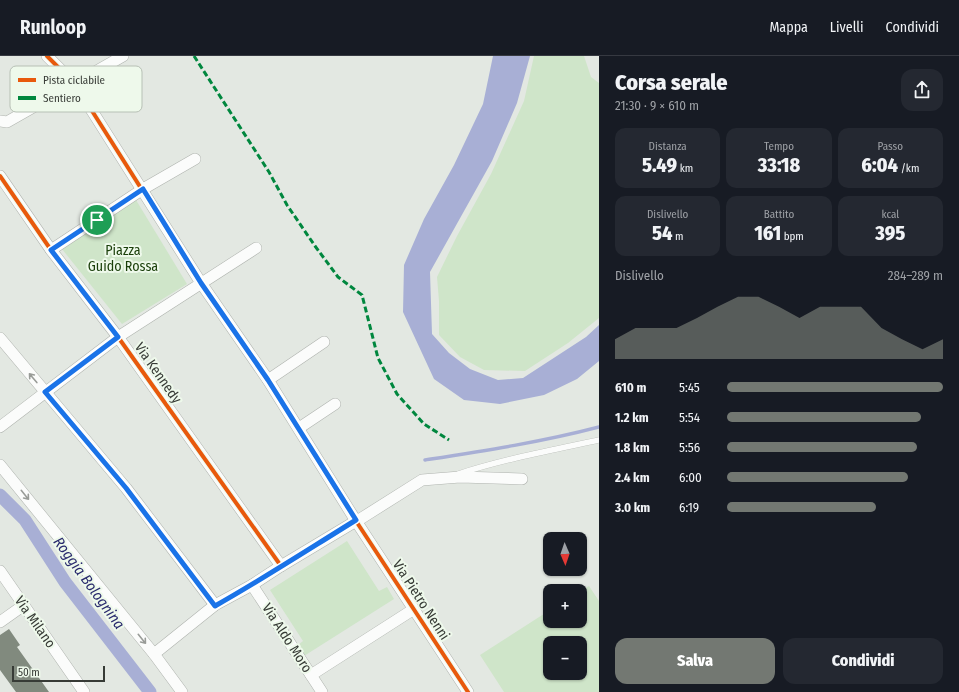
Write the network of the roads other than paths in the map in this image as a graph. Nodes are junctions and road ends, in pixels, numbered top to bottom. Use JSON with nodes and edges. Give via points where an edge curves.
{"nodes":[{"id":1,"x":47,"y":56,"type":"edge"},
{"id":2,"x":123,"y":56,"type":"edge"},
{"id":3,"x":57,"y":66,"type":"edge"},
{"id":4,"x":106,"y":66,"type":"edge"},
{"id":5,"x":26,"y":112,"type":"edge"},
{"id":6,"x":93,"y":112,"type":"edge"},
{"id":7,"x":0,"y":121,"type":"edge"},
{"id":8,"x":195,"y":159,"type":"dead end"},
{"id":9,"x":0,"y":176,"type":"edge"},
{"id":10,"x":143,"y":189,"type":"junction"},
{"id":11,"x":256,"y":248,"type":"dead end"},
{"id":12,"x":51,"y":250,"type":"junction"},
{"id":13,"x":201,"y":283,"type":"junction"},
{"id":14,"x":118,"y":337,"type":"junction"},
{"id":15,"x":0,"y":338,"type":"edge"},
{"id":16,"x":324,"y":342,"type":"dead end"},
{"id":17,"x":268,"y":380,"type":"junction"},
{"id":18,"x":45,"y":392,"type":"junction"},
{"id":19,"x":334,"y":404,"type":"dead end"},
{"id":20,"x":0,"y":427,"type":"edge"},
{"id":21,"x":299,"y":428,"type":"junction"},
{"id":22,"x":599,"y":440,"type":"edge"},
{"id":23,"x":0,"y":465,"type":"edge"},
{"id":24,"x":443,"y":479,"type":"junction"},
{"id":25,"x":522,"y":479,"type":"dead end"},
{"id":26,"x":357,"y":521,"type":"junction"},
{"id":27,"x":281,"y":566,"type":"junction"},
{"id":28,"x":0,"y":571,"type":"edge"},
{"id":29,"x":252,"y":585,"type":"junction"},
{"id":30,"x":24,"y":605,"type":"junction"},
{"id":31,"x":215,"y":606,"type":"junction"},
{"id":32,"x":414,"y":609,"type":"junction"},
{"id":33,"x":0,"y":622,"type":"edge"},
{"id":34,"x":154,"y":654,"type":"junction"},
{"id":35,"x":311,"y":675,"type":"junction"},
{"id":36,"x":84,"y":692,"type":"edge"},
{"id":37,"x":182,"y":692,"type":"edge"},
{"id":38,"x":322,"y":692,"type":"edge"},
{"id":39,"x":468,"y":692,"type":"edge"}],
"edges":[{"from":1,"to":3,"type":"street","name":"Via Pietro Nenni"},
{"from":2,"to":4,"type":"street"},
{"from":5,"to":7,"type":"street","via":[[8,122]]},
{"from":6,"to":10,"type":"street","name":"Via Pietro Nenni"},
{"from":8,"to":10,"type":"street"},
{"from":9,"to":12,"type":"street","name":"Via Kennedy"},
{"from":10,"to":12,"type":"street"},
{"from":10,"to":13,"type":"street","name":"Via Pietro Nenni"},
{"from":11,"to":13,"type":"street"},
{"from":12,"to":14,"type":"street","name":"Via Kennedy"},
{"from":13,"to":14,"type":"street"},
{"from":13,"to":17,"type":"street","name":"Via Pietro Nenni"},
{"from":14,"to":18,"type":"street"},
{"from":14,"to":27,"type":"street","name":"Via Kennedy"},
{"from":18,"to":15,"type":"street","one_way":true},
{"from":16,"to":17,"type":"street"},
{"from":17,"to":21,"type":"street","name":"Via Pietro Nenni"},
{"from":18,"to":20,"type":"street"},
{"from":18,"to":31,"type":"street","via":[[126,488]]},
{"from":19,"to":21,"type":"street"},
{"from":21,"to":26,"type":"street","name":"Via Pietro Nenni"},
{"from":22,"to":24,"type":"lane","via":[[474,468]]},
{"from":23,"to":34,"type":"street","one_way":true},
{"from":24,"to":25,"type":"street"},
{"from":24,"to":26,"type":"street","via":[[422,480]]},
{"from":26,"to":27,"type":"street"},
{"from":26,"to":32,"type":"street","name":"Via Pietro Nenni"},
{"from":27,"to":29,"type":"street"},
{"from":28,"to":30,"type":"street","name":"Via Milano"},
{"from":29,"to":31,"type":"street"},
{"from":29,"to":35,"type":"street","name":"Via Aldo Moro"},
{"from":30,"to":33,"type":"street"},
{"from":30,"to":36,"type":"street","name":"Via Milano"},
{"from":31,"to":34,"type":"street"},
{"from":32,"to":35,"type":"street"},
{"from":32,"to":39,"type":"street","name":"Via Pietro Nenni"},
{"from":34,"to":37,"type":"street"},
{"from":35,"to":38,"type":"street","name":"Via Aldo Moro"}]}
